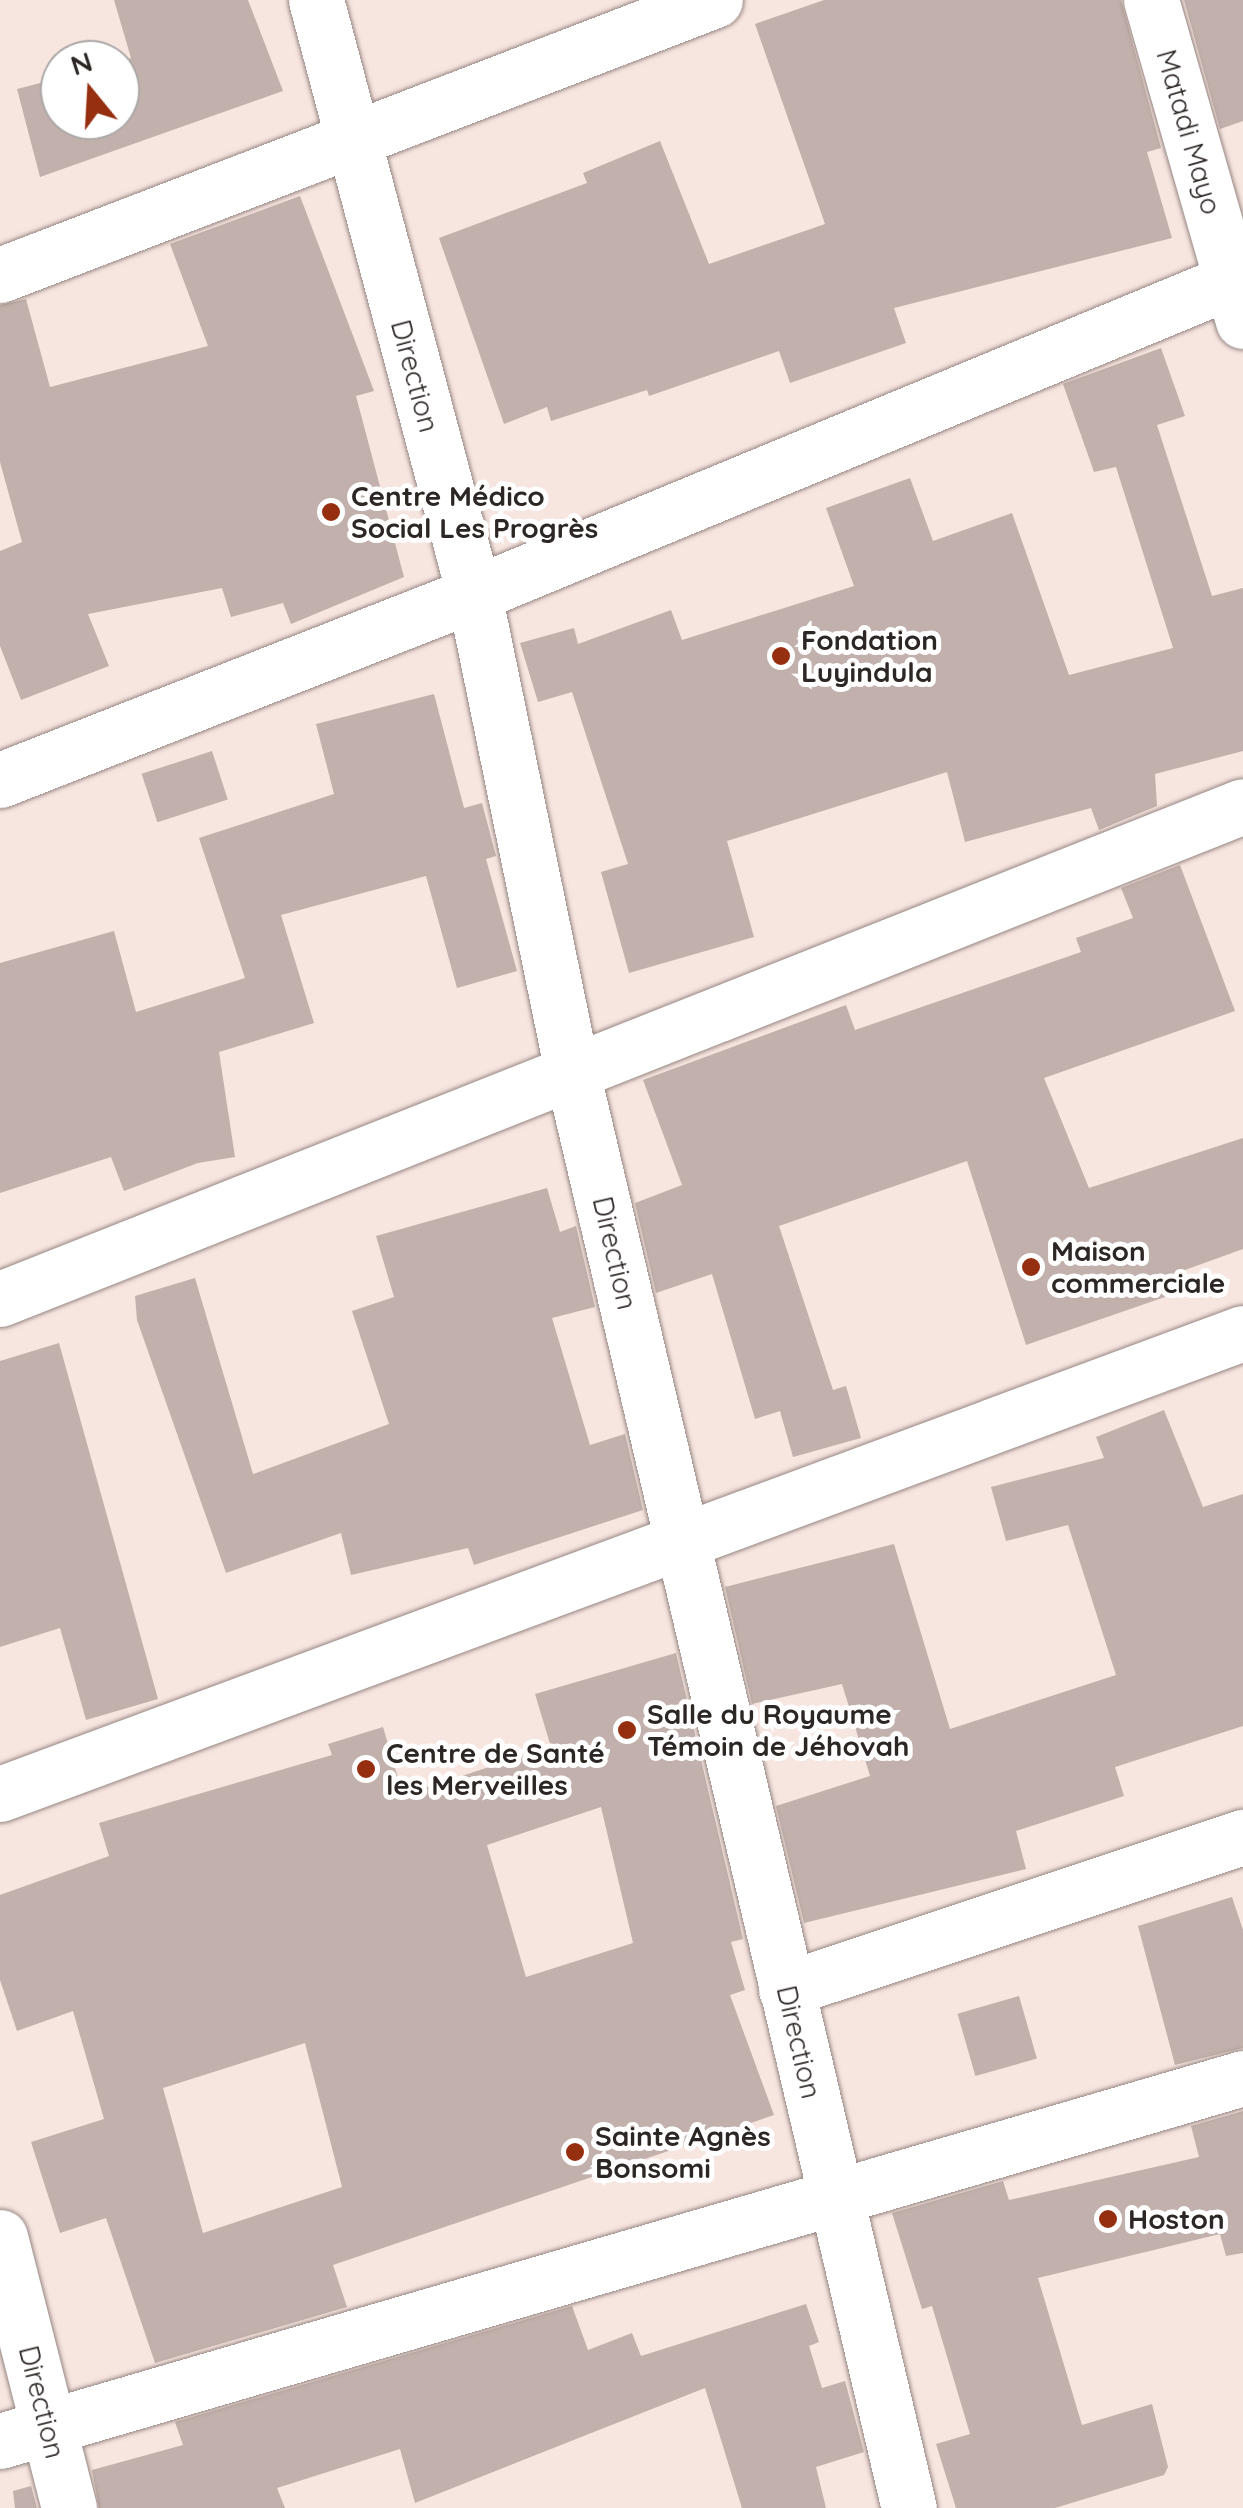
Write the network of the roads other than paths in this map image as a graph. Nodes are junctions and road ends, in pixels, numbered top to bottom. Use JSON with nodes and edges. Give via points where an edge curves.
{"nodes":[{"id":1,"x":316,"y":0,"type":"edge"},
{"id":2,"x":715,"y":0,"type":"edge"},
{"id":3,"x":1151,"y":0,"type":"edge"},
{"id":4,"x":352,"y":142,"type":"junction"},
{"id":5,"x":0,"y":275,"type":"edge"},
{"id":6,"x":1239,"y":293,"type":"edge"},
{"id":7,"x":474,"y":594,"type":"junction"},
{"id":8,"x":0,"y":780,"type":"edge"},
{"id":9,"x":1243,"y":806,"type":"edge"},
{"id":10,"x":573,"y":1076,"type":"junction"},
{"id":11,"x":0,"y":1299,"type":"edge"},
{"id":12,"x":1243,"y":1333,"type":"edge"},
{"id":13,"x":684,"y":1544,"type":"junction"},
{"id":14,"x":0,"y":1794,"type":"edge"},
{"id":15,"x":1243,"y":1837,"type":"edge"},
{"id":16,"x":786,"y":1988,"type":"junction"},
{"id":17,"x":1243,"y":2078,"type":"edge"},
{"id":18,"x":836,"y":2195,"type":"junction"},
{"id":19,"x":0,"y":2237,"type":"edge"},
{"id":20,"x":24,"y":2434,"type":"edge"},
{"id":21,"x":69,"y":2508,"type":"edge"},
{"id":22,"x":910,"y":2508,"type":"edge"}],
"edges":[{"from":1,"to":4,"type":"street","name":"Direction"},
{"from":2,"to":4,"type":"street"},
{"from":3,"to":6,"type":"street","name":"Matadi Mayo"},
{"from":4,"to":5,"type":"street"},
{"from":4,"to":7,"type":"street","name":"Direction"},
{"from":6,"to":7,"type":"street"},
{"from":7,"to":8,"type":"street"},
{"from":7,"to":10,"type":"street","name":"Direction"},
{"from":9,"to":10,"type":"street"},
{"from":10,"to":11,"type":"street"},
{"from":10,"to":13,"type":"street","name":"Direction"},
{"from":12,"to":13,"type":"street"},
{"from":13,"to":14,"type":"street"},
{"from":13,"to":16,"type":"street","name":"Direction"},
{"from":15,"to":16,"type":"street"},
{"from":16,"to":18,"type":"street","name":"Direction"},
{"from":17,"to":18,"type":"street"},
{"from":18,"to":20,"type":"street"},
{"from":18,"to":22,"type":"street","name":"Direction"},
{"from":19,"to":20,"type":"street","name":"Direction"},
{"from":20,"to":21,"type":"street","name":"Direction"}]}
